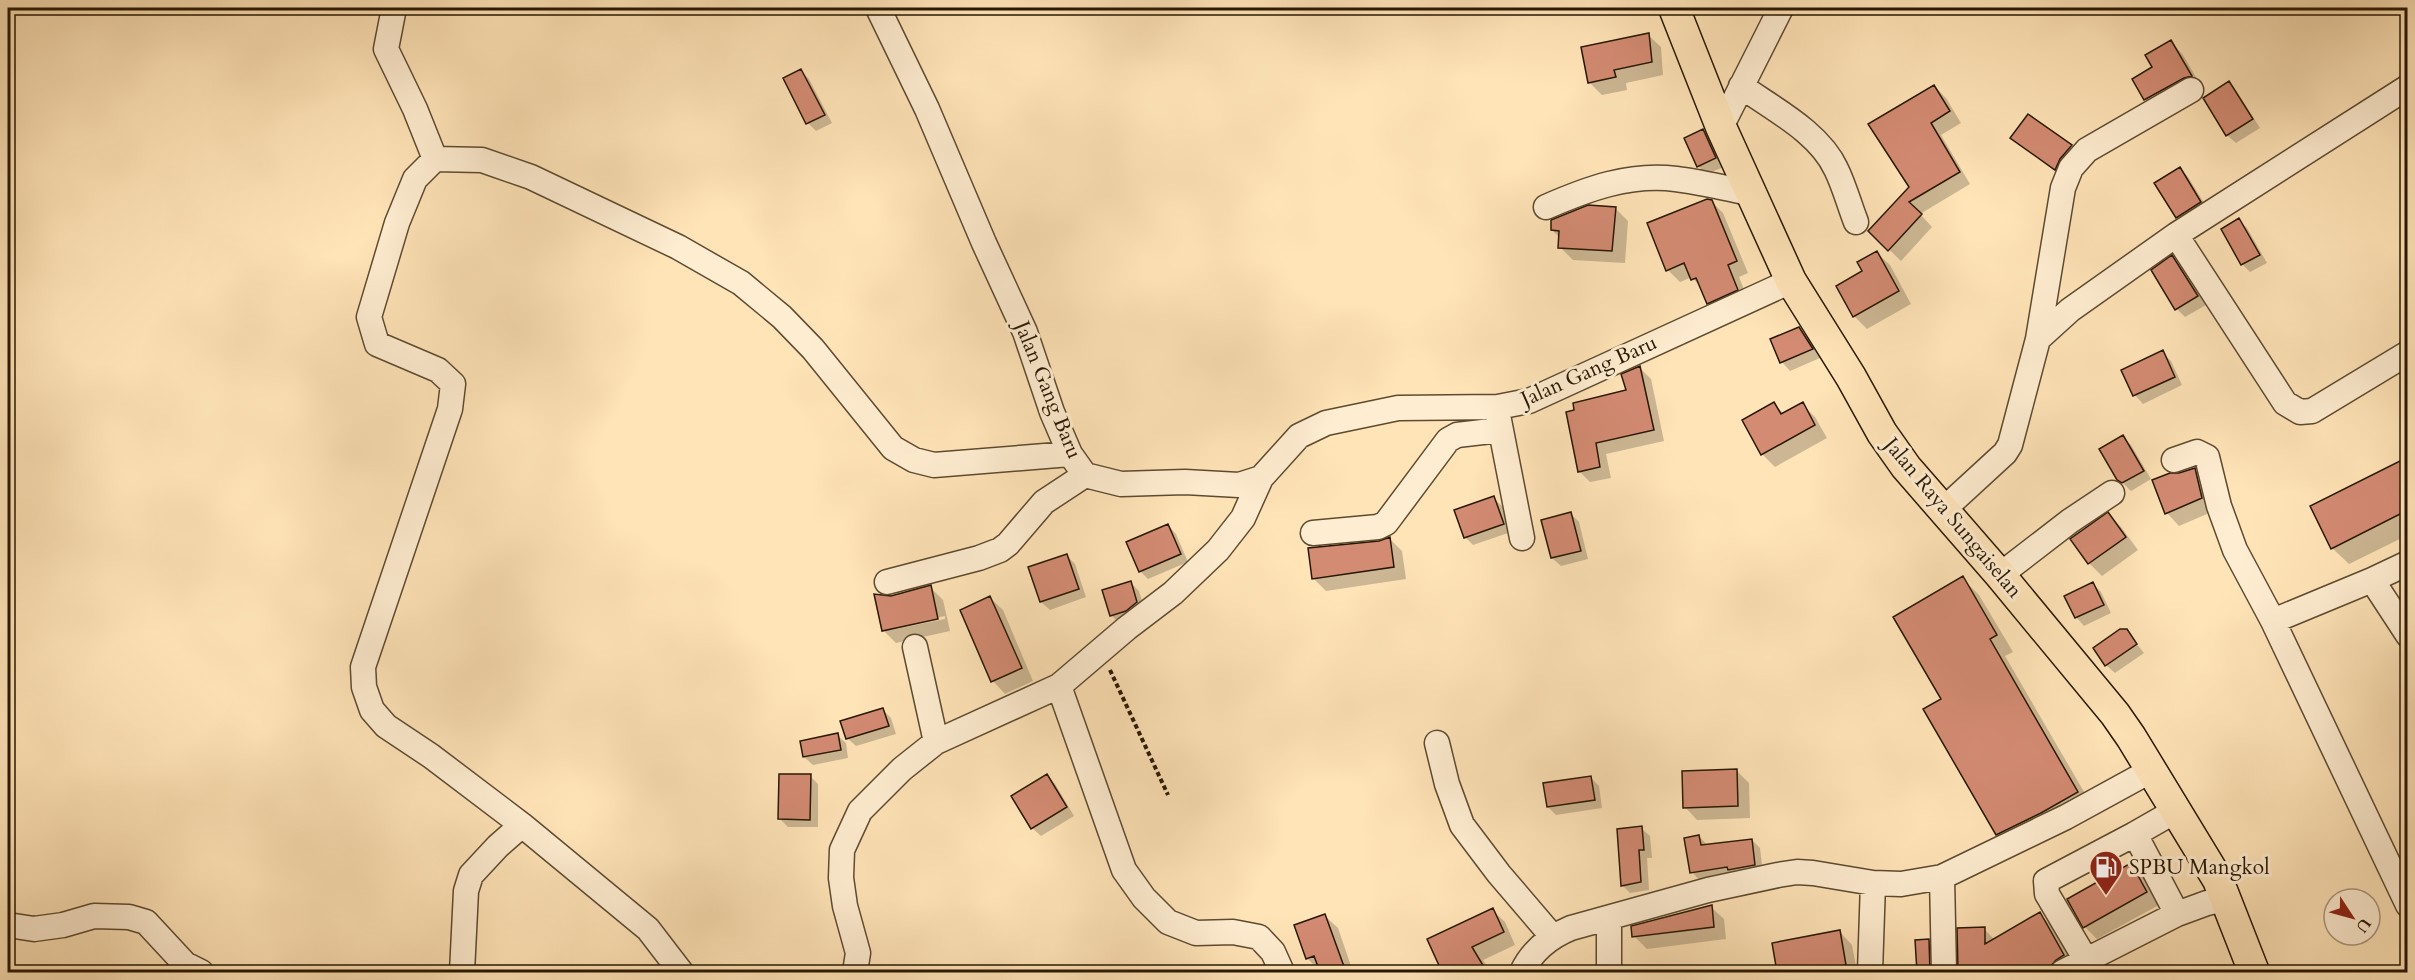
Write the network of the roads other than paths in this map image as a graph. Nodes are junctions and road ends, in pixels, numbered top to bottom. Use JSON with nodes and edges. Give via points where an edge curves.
{"nodes":[{"id":1,"x":394,"y":8,"type":"edge"},
{"id":2,"x":878,"y":8,"type":"edge"},
{"id":3,"x":1674,"y":8,"type":"edge"},
{"id":4,"x":1781,"y":8,"type":"edge"},
{"id":5,"x":1741,"y":86,"type":"junction"},
{"id":6,"x":2408,"y":87,"type":"edge"},
{"id":7,"x":2190,"y":90,"type":"dead end"},
{"id":8,"x":1721,"y":127,"type":"junction"},
{"id":9,"x":435,"y":159,"type":"junction"},
{"id":10,"x":1749,"y":193,"type":"junction"},
{"id":11,"x":1546,"y":207,"type":"dead end"},
{"id":12,"x":1856,"y":222,"type":"dead end"},
{"id":13,"x":2175,"y":235,"type":"junction"},
{"id":14,"x":1791,"y":281,"type":"junction"},
{"id":15,"x":2038,"y":339,"type":"junction"},
{"id":16,"x":2408,"y":353,"type":"edge"},
{"id":17,"x":1499,"y":418,"type":"junction"},
{"id":18,"x":1070,"y":454,"type":"junction"},
{"id":19,"x":2174,"y":460,"type":"dead end"},
{"id":20,"x":1085,"y":475,"type":"junction"},
{"id":21,"x":1261,"y":478,"type":"junction"},
{"id":22,"x":2112,"y":493,"type":"dead end"},
{"id":23,"x":1943,"y":510,"type":"junction"},
{"id":24,"x":1313,"y":533,"type":"dead end"},
{"id":25,"x":1522,"y":538,"type":"dead end"},
{"id":26,"x":2408,"y":563,"type":"edge"},
{"id":27,"x":2000,"y":575,"type":"junction"},
{"id":28,"x":2372,"y":580,"type":"junction"},
{"id":29,"x":887,"y":582,"type":"dead end"},
{"id":30,"x":2273,"y":621,"type":"junction"},
{"id":31,"x":2408,"y":634,"type":"edge"},
{"id":32,"x":915,"y":647,"type":"dead end"},
{"id":33,"x":1059,"y":686,"type":"junction"},
{"id":34,"x":936,"y":742,"type":"junction"},
{"id":35,"x":1437,"y":743,"type":"dead end"},
{"id":36,"x":2152,"y":770,"type":"junction"},
{"id":37,"x":2177,"y":810,"type":"junction"},
{"id":38,"x":522,"y":825,"type":"junction"},
{"id":39,"x":2135,"y":834,"type":"junction"},
{"id":40,"x":1942,"y":877,"type":"junction"},
{"id":41,"x":1873,"y":882,"type":"junction"},
{"id":42,"x":2226,"y":898,"type":"junction"},
{"id":43,"x":2408,"y":905,"type":"edge"},
{"id":44,"x":2177,"y":914,"type":"junction"},
{"id":45,"x":1608,"y":919,"type":"junction"},
{"id":46,"x":8,"y":925,"type":"edge"},
{"id":47,"x":1552,"y":936,"type":"junction"},
{"id":48,"x":2086,"y":960,"type":"junction"},
{"id":49,"x":201,"y":972,"type":"edge"},
{"id":50,"x":462,"y":972,"type":"edge"},
{"id":51,"x":681,"y":972,"type":"edge"},
{"id":52,"x":855,"y":972,"type":"edge"},
{"id":53,"x":1282,"y":972,"type":"edge"},
{"id":54,"x":1522,"y":972,"type":"edge"},
{"id":55,"x":1609,"y":972,"type":"edge"},
{"id":56,"x":1870,"y":972,"type":"edge"},
{"id":57,"x":1944,"y":972,"type":"edge"},
{"id":58,"x":2063,"y":972,"type":"edge"},
{"id":59,"x":2254,"y":972,"type":"edge"}],
"edges":[{"from":1,"to":9,"type":"street","via":[[386,49]]},
{"from":2,"to":18,"type":"street","name":"Jalan Gang Baru","via":[[1025,332]]},
{"from":3,"to":8,"type":"main road","name":"Jalan Raya Sungaiselan"},
{"from":4,"to":5,"type":"street"},
{"from":5,"to":8,"type":"street"},
{"from":5,"to":12,"type":"street","via":[[1805,131],[1824,151],[1836,167]]},
{"from":6,"to":13,"type":"street"},
{"from":7,"to":15,"type":"street","via":[[2087,150],[2071,168],[2063,188]]},
{"from":8,"to":10,"type":"main road","name":"Jalan Raya Sungaiselan"},
{"from":9,"to":18,"type":"street","via":[[482,160],[531,177],[678,247],[741,283],[782,316],[813,349],[893,448],[914,460],[934,465]]},
{"from":9,"to":38,"type":"street","via":[[415,179],[397,223],[369,317],[378,344],[438,370],[453,384],[450,409],[371,638],[363,667],[364,687],[372,710],[386,726]]},
{"from":10,"to":11,"type":"street","via":[[1674,178],[1644,178],[1610,183]]},
{"from":10,"to":14,"type":"main road","name":"Jalan Raya Sungaiselan"},
{"from":13,"to":15,"type":"street","via":[[2070,310]]},
{"from":13,"to":16,"type":"street","via":[[2261,369],[2292,409],[2312,411]]},
{"from":14,"to":17,"type":"street","name":"Jalan Gang Baru"},
{"from":14,"to":23,"type":"main road","name":"Jalan Raya Sungaiselan","via":[[1882,433]]},
{"from":15,"to":23,"type":"street","via":[[2010,445]]},
{"from":17,"to":21,"type":"street","name":"Jalan Gang Baru","via":[[1398,408],[1326,423],[1299,436]]},
{"from":17,"to":24,"type":"street","via":[[1448,440],[1386,523]]},
{"from":17,"to":25,"type":"street"},
{"from":18,"to":20,"type":"street","name":"Jalan Gang Baru"},
{"from":19,"to":30,"type":"street","via":[[2197,452],[2207,458],[2229,537]]},
{"from":20,"to":21,"type":"street","name":"Jalan Gang Baru","via":[[1121,484],[1239,485]]},
{"from":20,"to":29,"type":"street","via":[[1044,502],[1000,550]]},
{"from":21,"to":33,"type":"street","via":[[1243,518],[1218,550],[1173,593]]},
{"from":22,"to":27,"type":"street"},
{"from":23,"to":27,"type":"main road","name":"Jalan Raya Sungaiselan"},
{"from":26,"to":28,"type":"street"},
{"from":27,"to":36,"type":"main road","name":"Jalan Raya Sungaiselan","via":[[2115,714]]},
{"from":28,"to":30,"type":"street"},
{"from":28,"to":31,"type":"street"},
{"from":30,"to":43,"type":"street"},
{"from":32,"to":34,"type":"street"},
{"from":33,"to":34,"type":"street"},
{"from":33,"to":53,"type":"street","via":[[1124,870],[1144,898],[1168,922],[1196,933],[1233,932],[1259,937],[1273,952]]},
{"from":34,"to":52,"type":"street","via":[[902,769],[861,811],[842,850],[845,906],[858,953]]},
{"from":35,"to":47,"type":"street","via":[[1462,825]]},
{"from":36,"to":37,"type":"main road","name":"Jalan Raya Sungaiselan"},
{"from":36,"to":40,"type":"street"},
{"from":37,"to":39,"type":"street"},
{"from":37,"to":42,"type":"main road","name":"Jalan Raya Sungaiselan"},
{"from":38,"to":50,"type":"street","via":[[471,875],[466,891]]},
{"from":38,"to":51,"type":"street","via":[[648,928]]},
{"from":39,"to":44,"type":"street"},
{"from":39,"to":48,"type":"street","via":[[2046,881],[2047,894]]},
{"from":40,"to":41,"type":"street","via":[[1901,884]]},
{"from":40,"to":57,"type":"street"},
{"from":41,"to":45,"type":"street","via":[[1788,873],[1708,890]]},
{"from":41,"to":56,"type":"street"},
{"from":42,"to":44,"type":"street"},
{"from":42,"to":59,"type":"main road","name":"Jalan Raya Sungaiselan"},
{"from":44,"to":48,"type":"street"},
{"from":45,"to":47,"type":"street"},
{"from":45,"to":55,"type":"street"},
{"from":46,"to":49,"type":"street","via":[[34,929],[94,916],[129,917],[146,922],[185,964]]},
{"from":47,"to":54,"type":"street","via":[[1528,959]]},
{"from":48,"to":58,"type":"street"}]}
